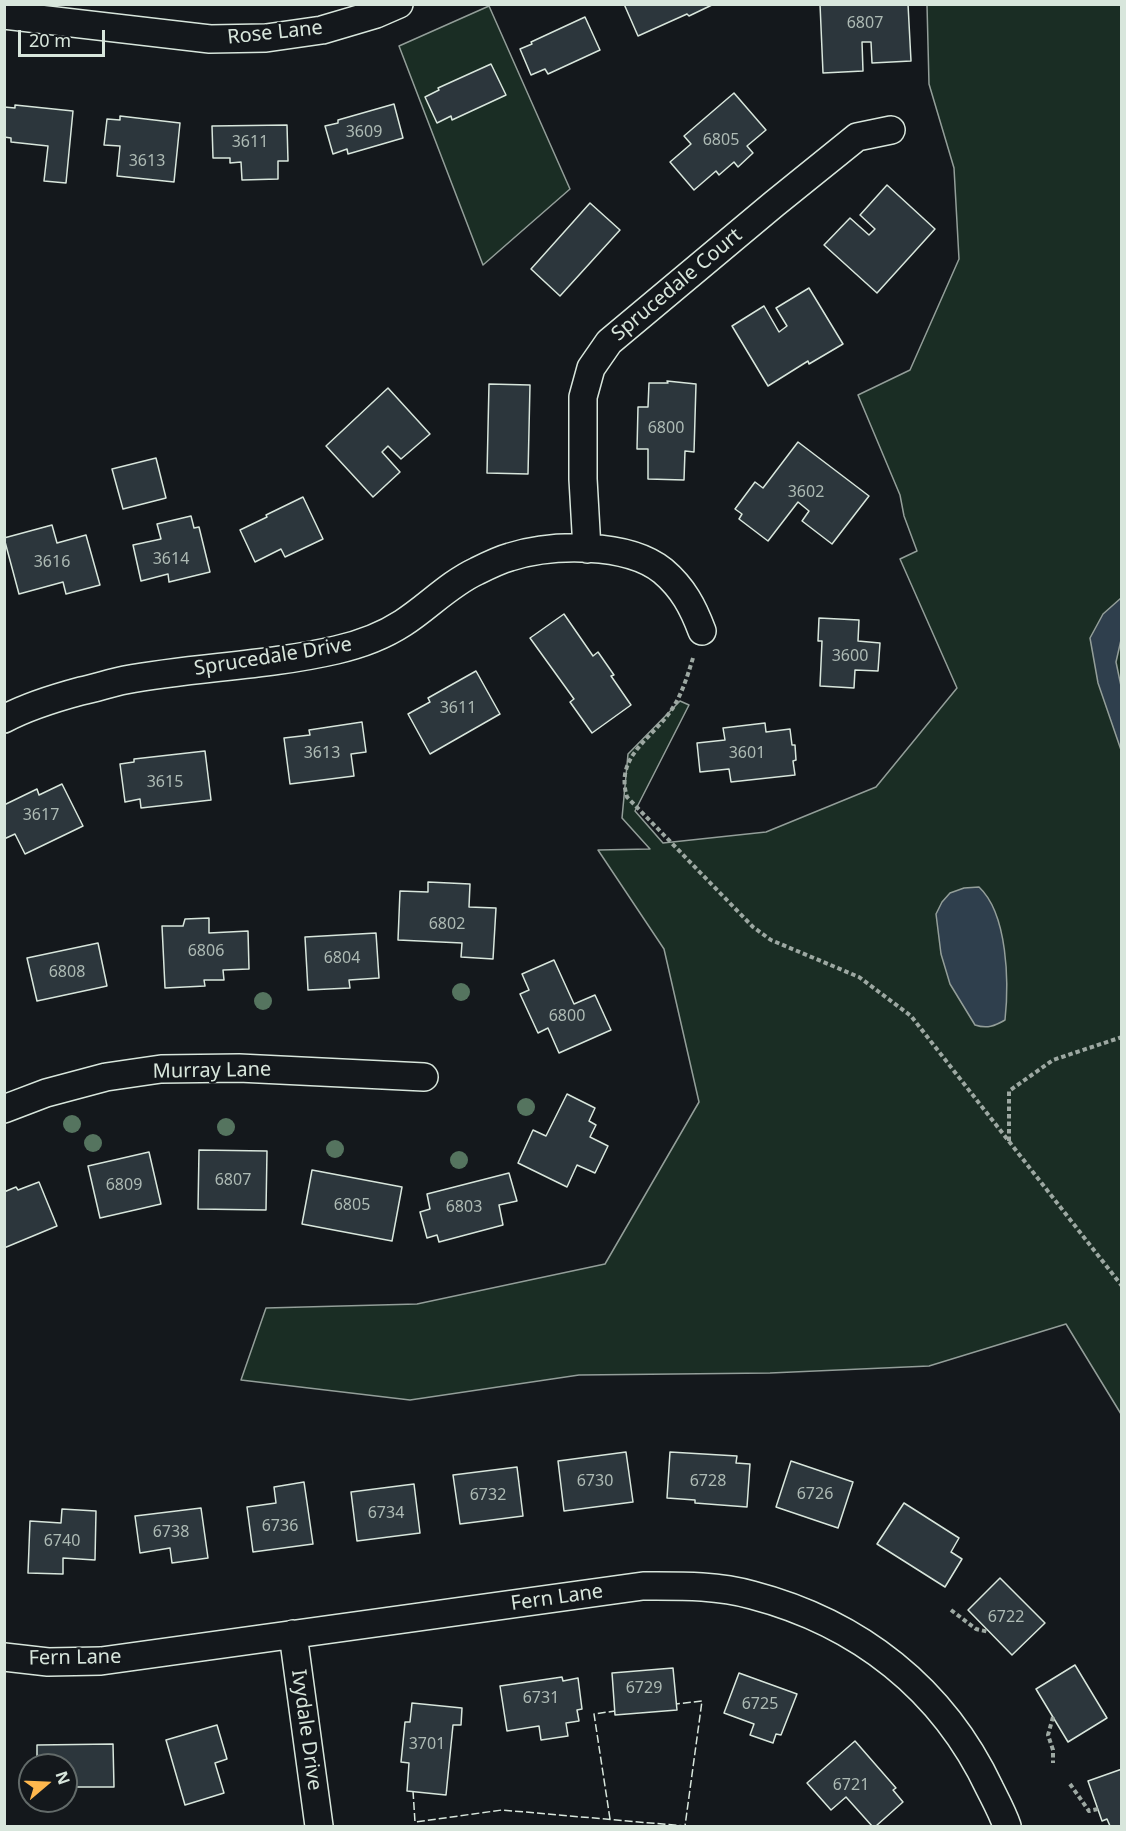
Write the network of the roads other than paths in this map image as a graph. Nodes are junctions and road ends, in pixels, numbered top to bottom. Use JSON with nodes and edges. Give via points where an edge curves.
{"nodes":[{"id":1,"x":399,"y":4,"type":"edge"},
{"id":2,"x":4,"y":15,"type":"edge"},
{"id":3,"x":891,"y":130,"type":"dead end"},
{"id":4,"x":587,"y":549,"type":"junction"},
{"id":5,"x":702,"y":631,"type":"road end"},
{"id":6,"x":4,"y":718,"type":"edge"},
{"id":7,"x":424,"y":1077,"type":"dead end"},
{"id":8,"x":4,"y":1109,"type":"edge"},
{"id":9,"x":293,"y":1634,"type":"junction"},
{"id":10,"x":4,"y":1657,"type":"edge"},
{"id":11,"x":319,"y":1827,"type":"edge"},
{"id":12,"x":1007,"y":1827,"type":"edge"}],
"edges":[{"from":1,"to":2,"type":"street","name":"Rose Lane","via":[[322,30],[266,38],[210,39]]},
{"from":3,"to":4,"type":"street","name":"Sprucedale Court","via":[[857,137],[609,342],[591,368],[583,397]]},
{"from":4,"to":5,"type":"street","name":"Sprucedale Drive","via":[[636,556],[661,570],[679,586]]},
{"from":4,"to":6,"type":"street","name":"Sprucedale Drive","via":[[546,549],[474,572],[402,624],[365,642],[299,657],[124,680],[60,697]]},
{"from":7,"to":8,"type":"street","name":"Murray Lane","via":[[239,1068],[161,1069],[106,1077]]},
{"from":9,"to":10,"type":"street","name":"Fern Lane","via":[[101,1661],[48,1662]]},
{"from":9,"to":11,"type":"street","name":"Ivydale Drive"},
{"from":9,"to":12,"type":"street","name":"Fern Lane","via":[[643,1586],[697,1586],[750,1594],[799,1609],[843,1630],[885,1657],[923,1690],[954,1726],[980,1767]]}]}
